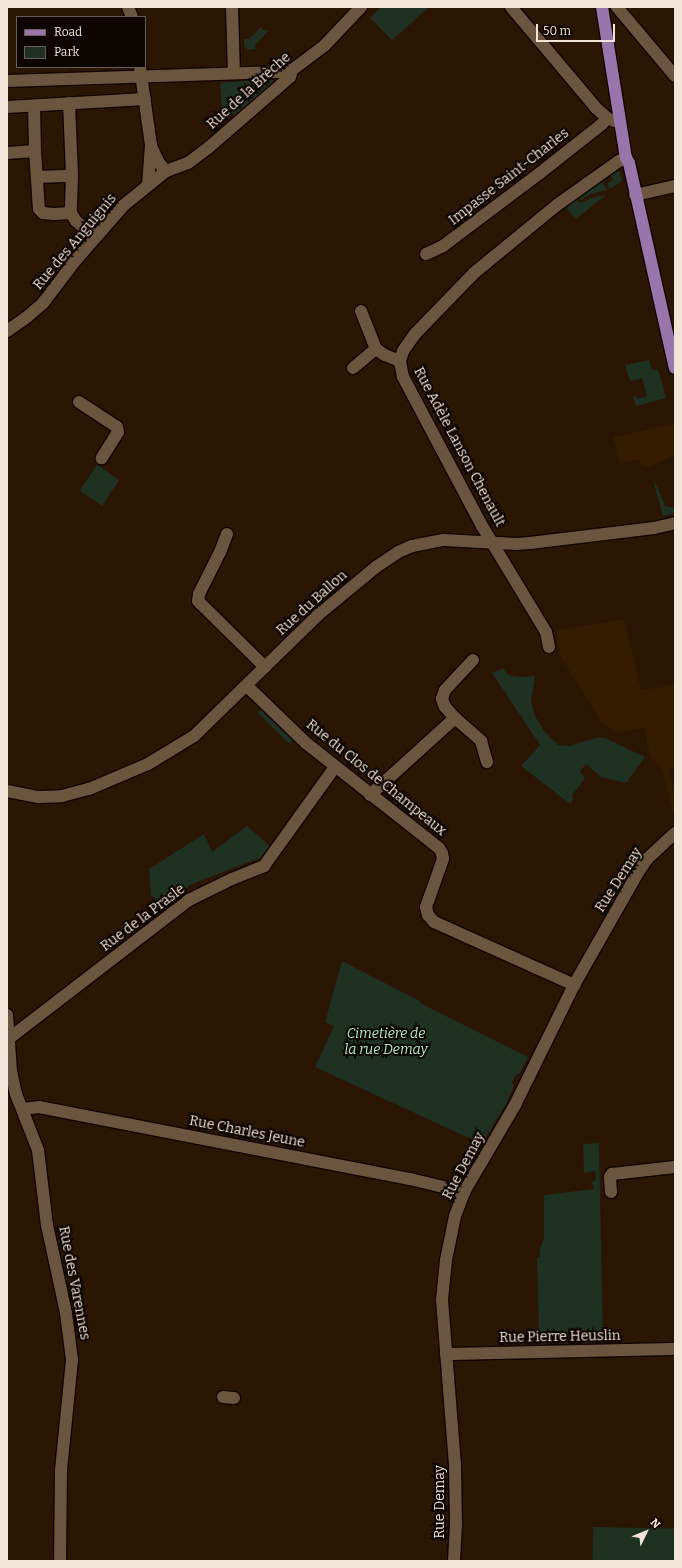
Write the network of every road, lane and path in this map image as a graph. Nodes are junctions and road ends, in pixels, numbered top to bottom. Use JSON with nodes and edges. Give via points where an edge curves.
{"nodes":[{"id":1,"x":232,"y":7,"type":"edge"},
{"id":2,"x":361,"y":7,"type":"edge"},
{"id":3,"x":511,"y":7,"type":"edge"},
{"id":4,"x":602,"y":7,"type":"edge"},
{"id":5,"x":617,"y":7,"type":"edge"},
{"id":6,"x":292,"y":70,"type":"junction"},
{"id":7,"x":141,"y":72,"type":"edge"},
{"id":8,"x":234,"y":73,"type":"junction"},
{"id":9,"x":675,"y":76,"type":"edge"},
{"id":10,"x":7,"y":81,"type":"edge"},
{"id":11,"x":145,"y":99,"type":"junction"},
{"id":12,"x":69,"y":103,"type":"junction"},
{"id":13,"x":34,"y":106,"type":"junction"},
{"id":14,"x":7,"y":107,"type":"edge"},
{"id":15,"x":607,"y":118,"type":"junction"},
{"id":16,"x":621,"y":122,"type":"junction"},
{"id":17,"x":151,"y":145,"type":"junction"},
{"id":18,"x":35,"y":151,"type":"junction"},
{"id":19,"x":7,"y":153,"type":"edge"},
{"id":20,"x":626,"y":158,"type":"junction"},
{"id":21,"x":166,"y":171,"type":"junction"},
{"id":22,"x":72,"y":176,"type":"junction"},
{"id":23,"x":37,"y":177,"type":"junction"},
{"id":24,"x":148,"y":185,"type":"junction"},
{"id":25,"x":675,"y":186,"type":"edge"},
{"id":26,"x":635,"y":195,"type":"junction"},
{"id":27,"x":71,"y":213,"type":"junction"},
{"id":28,"x":96,"y":237,"type":"junction"},
{"id":29,"x":426,"y":254,"type":"dead end"},
{"id":30,"x":362,"y":311,"type":"dead end"},
{"id":31,"x":7,"y":331,"type":"edge"},
{"id":32,"x":376,"y":349,"type":"junction"},
{"id":33,"x":400,"y":361,"type":"junction"},
{"id":34,"x":353,"y":368,"type":"dead end"},
{"id":35,"x":675,"y":368,"type":"edge"},
{"id":36,"x":78,"y":402,"type":"dead end"},
{"id":37,"x":102,"y":458,"type":"dead end"},
{"id":38,"x":675,"y":523,"type":"edge"},
{"id":39,"x":226,"y":534,"type":"dead end"},
{"id":40,"x":492,"y":542,"type":"junction"},
{"id":41,"x":549,"y":647,"type":"dead end"},
{"id":42,"x":473,"y":660,"type":"dead end"},
{"id":43,"x":265,"y":667,"type":"junction"},
{"id":44,"x":247,"y":686,"type":"junction"},
{"id":45,"x":455,"y":718,"type":"junction"},
{"id":46,"x":487,"y":762,"type":"dead end"},
{"id":47,"x":335,"y":767,"type":"junction"},
{"id":48,"x":7,"y":791,"type":"edge"},
{"id":49,"x":370,"y":794,"type":"junction"},
{"id":50,"x":675,"y":833,"type":"edge"},
{"id":51,"x":574,"y":984,"type":"junction"},
{"id":52,"x":7,"y":1014,"type":"edge"},
{"id":53,"x":8,"y":1040,"type":"edge"},
{"id":54,"x":23,"y":1109,"type":"junction"},
{"id":55,"x":675,"y":1167,"type":"edge"},
{"id":56,"x":464,"y":1192,"type":"junction"},
{"id":57,"x":611,"y":1192,"type":"dead end"},
{"id":58,"x":675,"y":1349,"type":"edge"},
{"id":59,"x":446,"y":1354,"type":"junction"},
{"id":60,"x":60,"y":1561,"type":"edge"},
{"id":61,"x":454,"y":1561,"type":"edge"}],
"edges":[{"from":1,"to":8,"type":"street"},
{"from":2,"to":6,"type":"street","name":"Rue de la Brèche","via":[[324,46]]},
{"from":3,"to":15,"type":"street","via":[[536,39]]},
{"from":4,"to":16,"type":"main road"},
{"from":5,"to":9,"type":"street"},
{"from":6,"to":8,"type":"street"},
{"from":6,"to":21,"type":"street","name":"Rue de la Brèche","via":[[290,77],[208,148],[188,163]]},
{"from":7,"to":8,"type":"street"},
{"from":7,"to":10,"type":"street"},
{"from":7,"to":11,"type":"street"},
{"from":11,"to":12,"type":"street"},
{"from":11,"to":17,"type":"street"},
{"from":12,"to":13,"type":"street"},
{"from":12,"to":22,"type":"street"},
{"from":13,"to":14,"type":"street"},
{"from":13,"to":18,"type":"street"},
{"from":15,"to":16,"type":"street"},
{"from":15,"to":29,"type":"street","name":"Impasse Saint-Charles","via":[[540,173],[443,246]]},
{"from":16,"to":20,"type":"main road"},
{"from":17,"to":21,"type":"street","via":[[159,163]]},
{"from":17,"to":24,"type":"street"},
{"from":18,"to":19,"type":"street"},
{"from":18,"to":23,"type":"street"},
{"from":20,"to":26,"type":"main road"},
{"from":20,"to":33,"type":"street","name":"Rue Adèle Lanson Chenault","via":[[557,205],[474,273],[409,341]]},
{"from":21,"to":24,"type":"street","name":"Rue de la Brèche"},
{"from":22,"to":23,"type":"street"},
{"from":22,"to":27,"type":"street"},
{"from":23,"to":27,"type":"street","via":[[41,212]]},
{"from":24,"to":28,"type":"street","name":"Rue des Anguignis","via":[[124,205]]},
{"from":25,"to":26,"type":"street"},
{"from":26,"to":35,"type":"main road"},
{"from":27,"to":28,"type":"street","via":[[76,221]]},
{"from":28,"to":31,"type":"street","name":"Rue des Anguignis","via":[[43,303]]},
{"from":30,"to":32,"type":"street"},
{"from":32,"to":33,"type":"street"},
{"from":32,"to":34,"type":"street"},
{"from":33,"to":40,"type":"street","name":"Rue Adèle Lanson Chenault","via":[[403,377]]},
{"from":36,"to":37,"type":"street","via":[[117,427],[118,432]]},
{"from":38,"to":40,"type":"street","name":"Rue du Ballon","via":[[654,528],[530,543]]},
{"from":39,"to":43,"type":"street","via":[[198,601]]},
{"from":40,"to":41,"type":"street","name":"Rue Adèle Lanson Chenault","via":[[546,632]]},
{"from":40,"to":43,"type":"street","name":"Rue du Ballon","via":[[434,541],[398,552],[318,615]]},
{"from":42,"to":45,"type":"street","via":[[445,690],[442,699],[445,707]]},
{"from":43,"to":44,"type":"street","name":"Rue du Ballon"},
{"from":44,"to":47,"type":"street","name":"Rue du Clos de Champeaux"},
{"from":44,"to":48,"type":"street","name":"Rue du Ballon","via":[[194,736],[148,764],[89,789],[62,796],[38,797]]},
{"from":45,"to":46,"type":"street","via":[[482,741]]},
{"from":45,"to":49,"type":"street"},
{"from":47,"to":49,"type":"street","name":"Rue du Clos de Champeaux"},
{"from":47,"to":53,"type":"street","name":"Rue de la Prasle","via":[[271,860],[264,866],[189,900]]},
{"from":49,"to":51,"type":"street","name":"Rue du Clos de Champeaux","via":[[439,848],[442,854],[443,859],[426,907],[434,922]]},
{"from":50,"to":51,"type":"street","name":"Rue Demay","via":[[647,859]]},
{"from":51,"to":56,"type":"street","name":"Rue Demay","via":[[515,1105]]},
{"from":52,"to":53,"type":"street","name":"Rue des Varennes"},
{"from":53,"to":54,"type":"street","name":"Rue des Varennes","via":[[11,1072],[16,1094]]},
{"from":54,"to":56,"type":"street","name":"Rue Charles Jeune","via":[[39,1107],[410,1179]]},
{"from":54,"to":60,"type":"street","name":"Rue des Varennes","via":[[38,1150],[47,1225],[65,1306],[72,1360],[60,1470]]},
{"from":55,"to":57,"type":"street","via":[[612,1174]]},
{"from":56,"to":59,"type":"street","name":"Rue Demay","via":[[455,1216],[446,1260],[442,1300]]},
{"from":58,"to":59,"type":"street","name":"Rue Pierre Heuslin"},
{"from":59,"to":61,"type":"street","name":"Rue Demay","via":[[455,1465]]}]}
